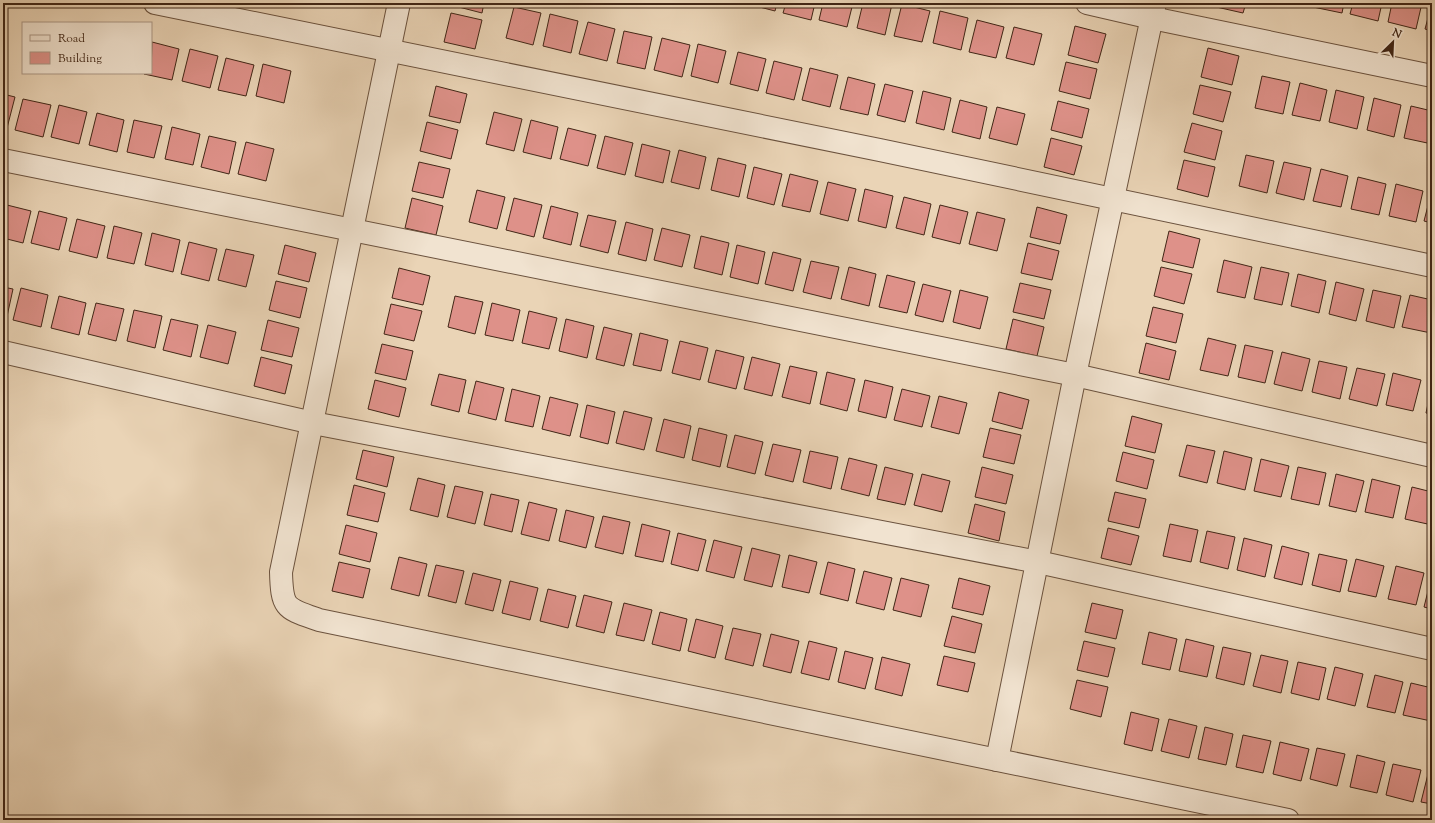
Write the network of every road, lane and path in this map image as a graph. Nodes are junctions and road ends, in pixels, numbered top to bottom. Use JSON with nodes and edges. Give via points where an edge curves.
{"nodes":[{"id":1,"x":155,"y":3,"type":"edge"},
{"id":2,"x":399,"y":3,"type":"edge"},
{"id":3,"x":1087,"y":3,"type":"edge"},
{"id":4,"x":1154,"y":10,"type":"edge"},
{"id":5,"x":390,"y":49,"type":"junction"},
{"id":6,"x":1432,"y":76,"type":"edge"},
{"id":7,"x":3,"y":160,"type":"edge"},
{"id":8,"x":1114,"y":198,"type":"junction"},
{"id":9,"x":352,"y":230,"type":"junction"},
{"id":10,"x":1432,"y":266,"type":"edge"},
{"id":11,"x":3,"y":352,"type":"edge"},
{"id":12,"x":1076,"y":375,"type":"junction"},
{"id":13,"x":313,"y":423,"type":"junction"},
{"id":14,"x":1432,"y":456,"type":"edge"},
{"id":15,"x":1038,"y":562,"type":"junction"},
{"id":16,"x":1432,"y":649,"type":"edge"},
{"id":17,"x":997,"y":760,"type":"junction"},
{"id":18,"x":1288,"y":820,"type":"edge"}],
"edges":[{"from":1,"to":5,"type":"street"},
{"from":2,"to":5,"type":"street"},
{"from":3,"to":4,"type":"street"},
{"from":4,"to":6,"type":"street"},
{"from":4,"to":8,"type":"street"},
{"from":5,"to":8,"type":"street"},
{"from":5,"to":9,"type":"street"},
{"from":7,"to":9,"type":"street"},
{"from":8,"to":10,"type":"street"},
{"from":8,"to":12,"type":"street"},
{"from":9,"to":12,"type":"street"},
{"from":9,"to":13,"type":"street"},
{"from":11,"to":13,"type":"street"},
{"from":12,"to":14,"type":"street"},
{"from":12,"to":15,"type":"street"},
{"from":13,"to":15,"type":"street"},
{"from":13,"to":17,"type":"street","via":[[281,572],[286,605],[297,612],[319,620]]},
{"from":15,"to":16,"type":"street"},
{"from":15,"to":17,"type":"street"},
{"from":17,"to":18,"type":"street"}]}
